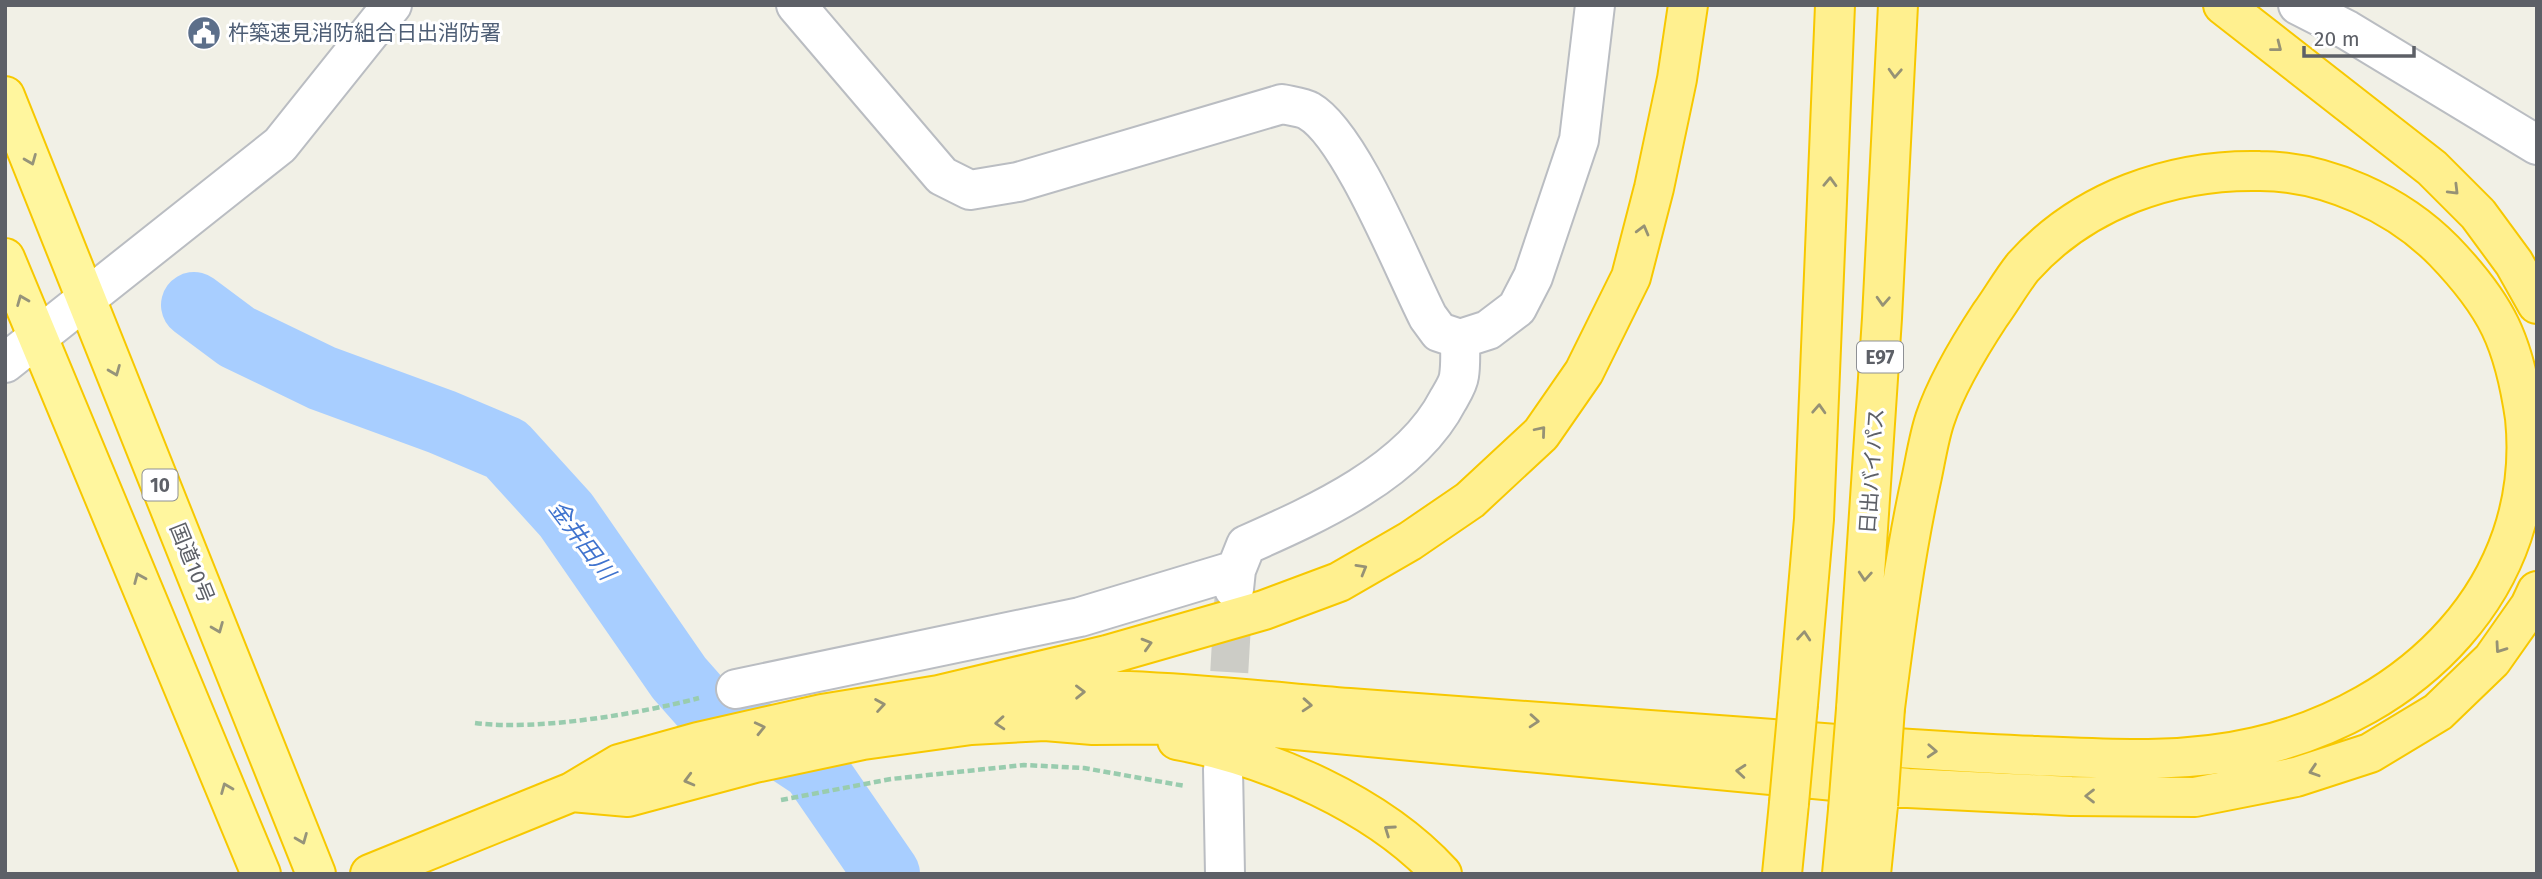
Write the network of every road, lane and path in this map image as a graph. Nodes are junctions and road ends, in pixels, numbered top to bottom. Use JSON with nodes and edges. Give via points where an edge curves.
{"nodes":[{"id":1,"x":392,"y":5,"type":"edge"},
{"id":2,"x":796,"y":5,"type":"edge"},
{"id":3,"x":1595,"y":5,"type":"edge"},
{"id":4,"x":1688,"y":5,"type":"edge"},
{"id":5,"x":1835,"y":5,"type":"edge"},
{"id":6,"x":1898,"y":5,"type":"edge"},
{"id":7,"x":2223,"y":5,"type":"edge"},
{"id":8,"x":2298,"y":5,"type":"edge"},
{"id":9,"x":5,"y":96,"type":"edge"},
{"id":10,"x":2537,"y":145,"type":"edge"},
{"id":11,"x":5,"y":258,"type":"edge"},
{"id":12,"x":86,"y":298,"type":"junction"},
{"id":13,"x":2537,"y":304,"type":"edge"},
{"id":14,"x":37,"y":338,"type":"junction"},
{"id":15,"x":1460,"y":339,"type":"junction"},
{"id":16,"x":5,"y":363,"type":"edge"},
{"id":17,"x":2537,"y":591,"type":"edge"},
{"id":18,"x":736,"y":689,"type":"joint"},
{"id":19,"x":939,"y":695,"type":"junction"},
{"id":20,"x":1870,"y":708,"type":"junction"},
{"id":21,"x":475,"y":723,"type":"dead end"},
{"id":22,"x":1093,"y":725,"type":"junction"},
{"id":23,"x":1223,"y":781,"type":"joint"},
{"id":24,"x":572,"y":792,"type":"junction"},
{"id":25,"x":781,"y":800,"type":"dead end"},
{"id":26,"x":1863,"y":808,"type":"junction"},
{"id":27,"x":261,"y":874,"type":"edge"},
{"id":28,"x":316,"y":874,"type":"edge"},
{"id":29,"x":370,"y":874,"type":"edge"},
{"id":30,"x":1226,"y":874,"type":"edge"},
{"id":31,"x":1442,"y":874,"type":"edge"},
{"id":32,"x":1782,"y":874,"type":"edge"},
{"id":33,"x":1842,"y":874,"type":"edge"},
{"id":34,"x":1871,"y":874,"type":"edge"}],
"edges":[{"from":1,"to":12,"type":"street","via":[[280,145]]},
{"from":2,"to":15,"type":"street","via":[[942,176],[970,190],[1018,182],[1282,104],[1309,111],[1356,168],[1428,317],[1439,332]]},
{"from":3,"to":15,"type":"street","via":[[1579,140],[1534,277],[1517,308],[1488,330]]},
{"from":19,"to":4,"type":"highway","one_way":true,"via":[[1107,655],[1264,610],[1339,582],[1410,541],[1480,490],[1541,434],[1584,372],[1631,277],[1677,79]]},
{"from":32,"to":5,"type":"highway","one_way":true,"bridge":true,"via":[[1816,478]]},
{"from":6,"to":20,"type":"highway","name":"日出バイパス","number":"E97","one_way":true,"via":[[1882,318]]},
{"from":7,"to":13,"type":"highway","one_way":true,"via":[[2432,168],[2479,214]]},
{"from":8,"to":10,"type":"street"},
{"from":9,"to":12,"type":"highway","name":"国道10号","number":"10","one_way":true},
{"from":14,"to":11,"type":"highway","one_way":true},
{"from":12,"to":14,"type":"street"},
{"from":12,"to":28,"type":"highway","name":"国道10号","number":"10","one_way":true},
{"from":14,"to":16,"type":"street"},
{"from":27,"to":14,"type":"highway","one_way":true},
{"from":15,"to":18,"type":"street","via":[[1459,378],[1443,410],[1424,433],[1354,491],[1246,545],[1235,580]]},
{"from":17,"to":22,"type":"highway","one_way":true,"via":[[2492,660],[2438,712],[2370,752],[2296,777],[2195,797],[1908,788],[1231,724]]},
{"from":18,"to":21,"type":"path","via":[[654,709],[526,724]]},
{"from":19,"to":20,"type":"highway","one_way":true,"via":[[1125,691],[1905,750],[2158,761],[2258,747],[2338,719],[2410,677],[2465,629],[2501,570],[2525,512],[2529,444],[2520,382],[2504,327],[2474,282],[2425,232],[2374,199],[2269,170],[2168,179],[2121,197],[2061,231],[2021,270],[1970,345],[1936,416]]},
{"from":24,"to":19,"type":"highway","one_way":true,"via":[[620,764],[698,742],[822,714]]},
{"from":20,"to":26,"type":"highway","name":"日出バイパス","number":"E97","bridge":true},
{"from":22,"to":24,"type":"highway","one_way":true,"via":[[1045,721],[971,725],[863,740],[628,797]]},
{"from":31,"to":22,"type":"highway","one_way":true,"via":[[1426,856],[1356,807],[1285,772],[1226,749]]},
{"from":23,"to":25,"type":"path","via":[[1024,765],[891,779]]},
{"from":23,"to":30,"type":"street"},
{"from":24,"to":29,"type":"highway"},
{"from":26,"to":33,"type":"highway","number":"E97"},
{"from":26,"to":34,"type":"highway"}]}
